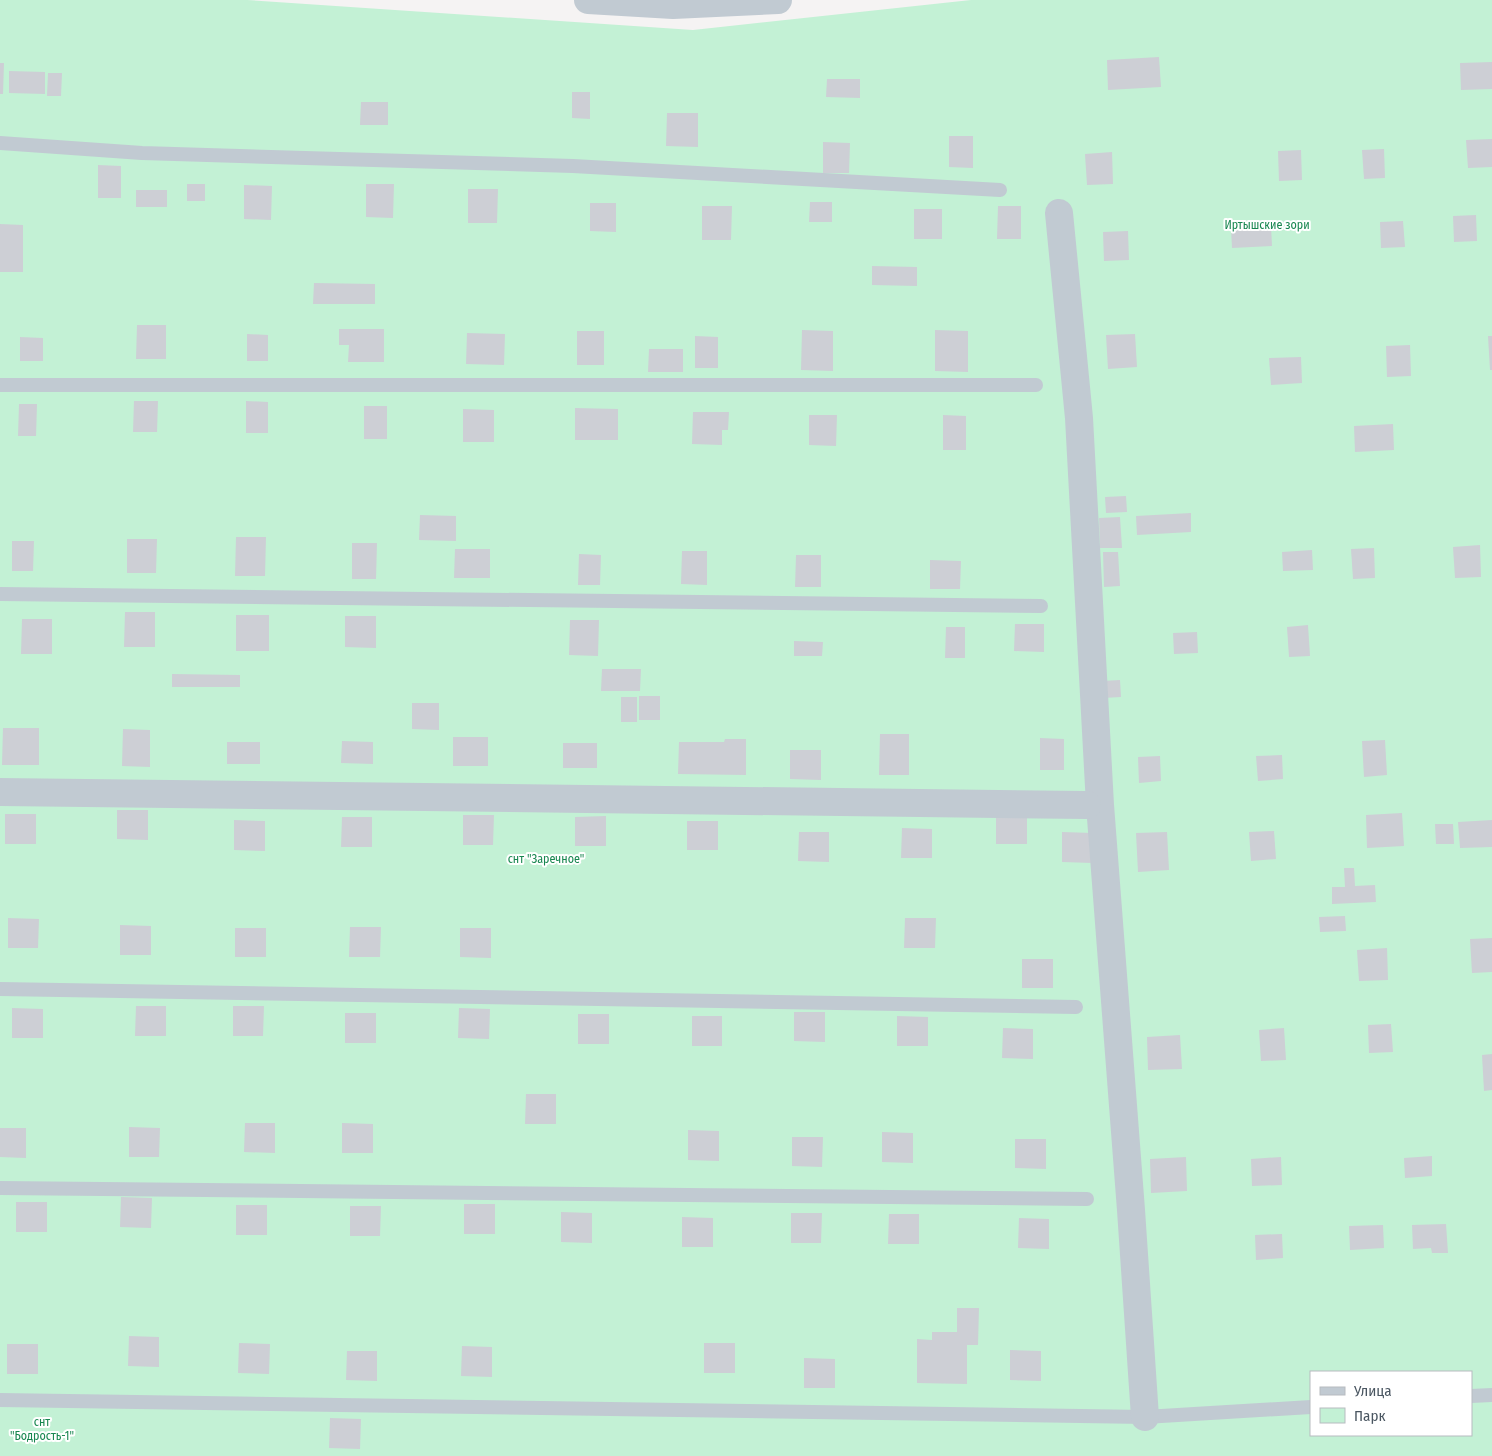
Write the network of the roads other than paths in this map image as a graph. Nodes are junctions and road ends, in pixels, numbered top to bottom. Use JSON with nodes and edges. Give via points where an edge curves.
{"nodes":[{"id":1,"x":588,"y":0,"type":"edge"},
{"id":2,"x":778,"y":0,"type":"edge"},
{"id":3,"x":0,"y":143,"type":"edge"},
{"id":4,"x":1000,"y":190,"type":"dead end"},
{"id":5,"x":1059,"y":213,"type":"dead end"},
{"id":6,"x":0,"y":385,"type":"edge"},
{"id":7,"x":1036,"y":385,"type":"dead end"},
{"id":8,"x":0,"y":594,"type":"edge"},
{"id":9,"x":1041,"y":606,"type":"dead end"},
{"id":10,"x":0,"y":792,"type":"edge"},
{"id":11,"x":1087,"y":805,"type":"dead end"},
{"id":12,"x":0,"y":989,"type":"edge"},
{"id":13,"x":1076,"y":1008,"type":"dead end"},
{"id":14,"x":0,"y":1188,"type":"edge"},
{"id":15,"x":1087,"y":1199,"type":"dead end"},
{"id":16,"x":1492,"y":1395,"type":"edge"},
{"id":17,"x":1472,"y":1396,"type":"edge"},
{"id":18,"x":0,"y":1400,"type":"edge"},
{"id":19,"x":1310,"y":1407,"type":"edge"},
{"id":20,"x":1145,"y":1417,"type":"junction"}],
"edges":[{"from":1,"to":2,"type":"street","via":[[673,5]]},
{"from":3,"to":4,"type":"lane","via":[[142,153],[573,166]]},
{"from":5,"to":20,"type":"street","via":[[1079,418],[1100,805]]},
{"from":6,"to":7,"type":"lane"},
{"from":8,"to":9,"type":"lane"},
{"from":10,"to":11,"type":"street"},
{"from":12,"to":13,"type":"lane"},
{"from":14,"to":15,"type":"lane"},
{"from":16,"to":17,"type":"lane"},
{"from":18,"to":20,"type":"lane"},
{"from":19,"to":20,"type":"lane"}]}
